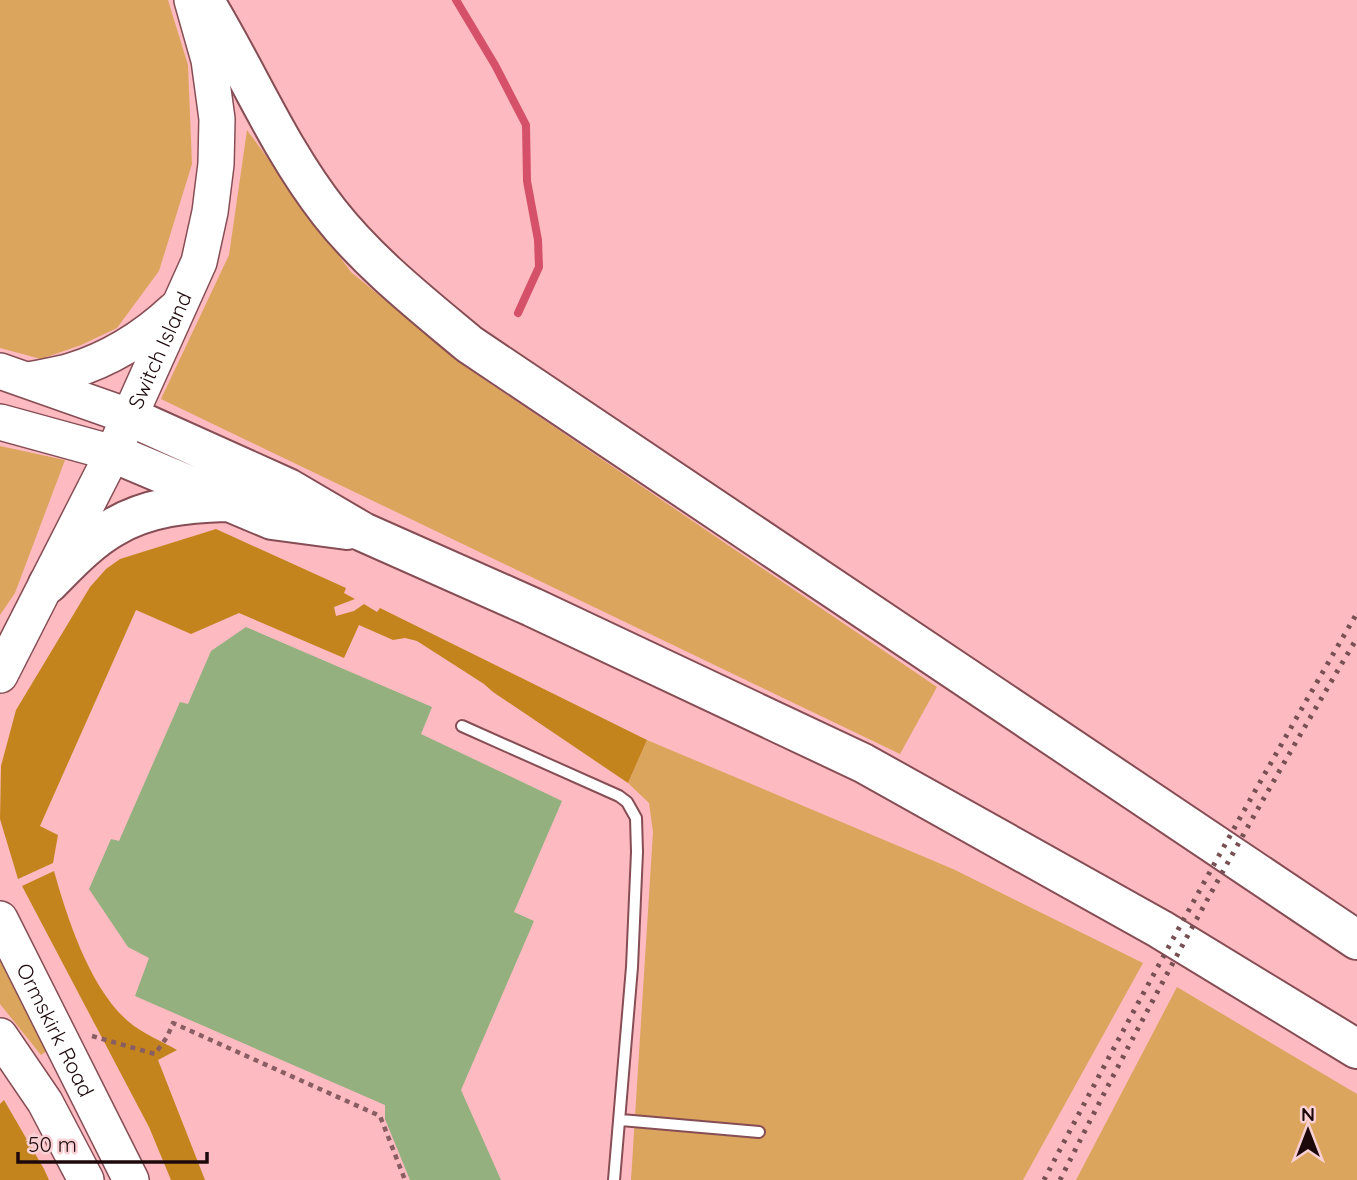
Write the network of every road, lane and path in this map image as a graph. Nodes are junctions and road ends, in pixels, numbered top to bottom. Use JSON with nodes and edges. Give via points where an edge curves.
{"nodes":[{"id":1,"x":192,"y":0,"type":"edge"},
{"id":2,"x":204,"y":0,"type":"edge"},
{"id":3,"x":179,"y":305,"type":"junction"},
{"id":4,"x":14,"y":375,"type":"edge"},
{"id":5,"x":128,"y":416,"type":"junction"},
{"id":6,"x":0,"y":422,"type":"edge"},
{"id":7,"x":113,"y":453,"type":"junction"},
{"id":8,"x":231,"y":502,"type":"junction"},
{"id":9,"x":363,"y":532,"type":"junction"},
{"id":10,"x":48,"y":584,"type":"junction"},
{"id":11,"x":0,"y":676,"type":"edge"},
{"id":12,"x":462,"y":726,"type":"dead end"},
{"id":13,"x":0,"y":919,"type":"edge"},
{"id":14,"x":1357,"y":940,"type":"edge"},
{"id":15,"x":85,"y":1034,"type":"dead end"},
{"id":16,"x":0,"y":1036,"type":"edge"},
{"id":17,"x":1357,"y":1049,"type":"edge"},
{"id":18,"x":621,"y":1120,"type":"junction"},
{"id":19,"x":759,"y":1132,"type":"dead end"},
{"id":20,"x":86,"y":1180,"type":"edge"},
{"id":21,"x":131,"y":1180,"type":"edge"},
{"id":22,"x":405,"y":1180,"type":"edge"},
{"id":23,"x":614,"y":1180,"type":"edge"}],
"edges":[{"from":1,"to":3,"type":"highway","name":"Switch Island","via":[[209,60],[217,119],[216,164],[199,262]]},
{"from":2,"to":14,"type":"highway","via":[[283,144],[329,212],[399,286],[469,344]]},
{"from":3,"to":4,"type":"highway","via":[[150,332],[72,371]]},
{"from":3,"to":5,"type":"highway","name":"Switch Island"},
{"from":4,"to":5,"type":"highway"},
{"from":5,"to":7,"type":"highway","name":"Switch Island"},
{"from":5,"to":9,"type":"highway","via":[[288,488]]},
{"from":6,"to":7,"type":"highway"},
{"from":7,"to":8,"type":"highway"},
{"from":7,"to":10,"type":"highway","name":"Switch Island"},
{"from":8,"to":9,"type":"highway","via":[[272,520]]},
{"from":8,"to":10,"type":"highway","via":[[152,510],[114,526]]},
{"from":9,"to":17,"type":"highway","via":[[863,763],[1160,929]]},
{"from":10,"to":11,"type":"highway","name":"Switch Island"},
{"from":12,"to":18,"type":"lane","via":[[619,796],[636,818]]},
{"from":13,"to":21,"type":"highway","name":"Ormskirk Road"},
{"from":15,"to":22,"type":"path","via":[[155,1054],[173,1023],[380,1116]]},
{"from":16,"to":20,"type":"highway","name":"Ormskirk Road","via":[[45,1102]]},
{"from":18,"to":19,"type":"lane"},
{"from":18,"to":23,"type":"lane"}]}
